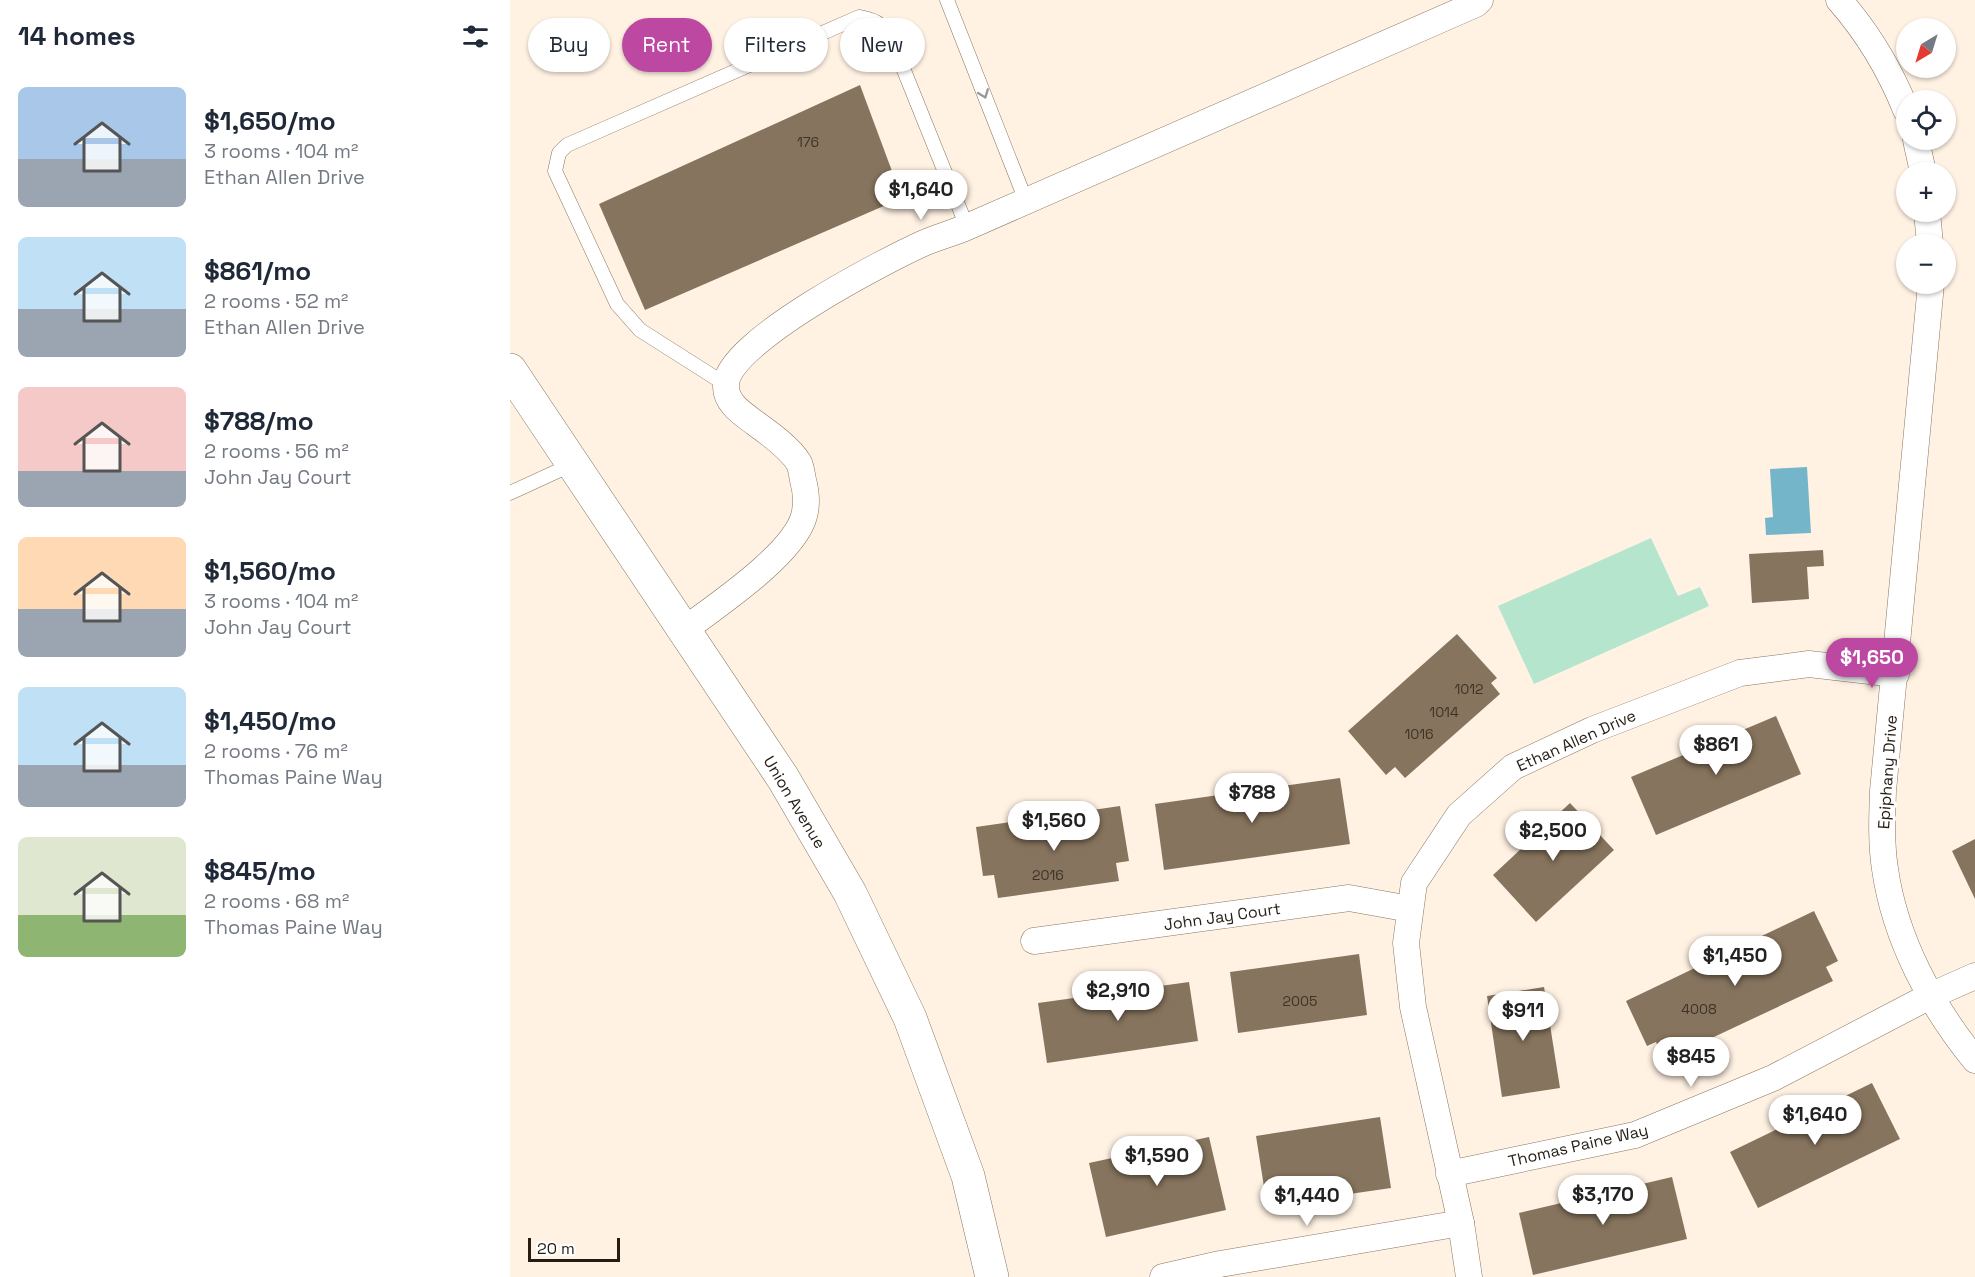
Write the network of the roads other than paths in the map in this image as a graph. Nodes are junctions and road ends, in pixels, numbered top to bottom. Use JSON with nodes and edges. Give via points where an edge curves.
{"nodes":[{"id":1,"x":947,"y":0,"type":"edge"},
{"id":2,"x":1480,"y":0,"type":"edge"},
{"id":3,"x":1839,"y":0,"type":"edge"},
{"id":4,"x":1898,"y":90,"type":"edge"},
{"id":5,"x":1026,"y":201,"type":"junction"},
{"id":6,"x":967,"y":227,"type":"junction"},
{"id":7,"x":1930,"y":294,"type":"edge"},
{"id":8,"x":510,"y":370,"type":"edge"},
{"id":9,"x":725,"y":384,"type":"junction"},
{"id":10,"x":573,"y":464,"type":"junction"},
{"id":11,"x":510,"y":493,"type":"edge"},
{"id":12,"x":684,"y":630,"type":"junction"},
{"id":13,"x":1896,"y":674,"type":"junction"},
{"id":14,"x":1410,"y":909,"type":"junction"},
{"id":15,"x":1034,"y":941,"type":"dead end"},
{"id":16,"x":1975,"y":976,"type":"edge"},
{"id":17,"x":1930,"y":996,"type":"junction"},
{"id":18,"x":1975,"y":1060,"type":"edge"},
{"id":19,"x":1449,"y":1174,"type":"junction"},
{"id":20,"x":1461,"y":1223,"type":"junction"},
{"id":21,"x":992,"y":1277,"type":"edge"},
{"id":22,"x":1163,"y":1277,"type":"edge"},
{"id":23,"x":1469,"y":1277,"type":"edge"}],
"edges":[{"from":1,"to":5,"type":"lane","one_way":true},
{"from":2,"to":5,"type":"street"},
{"from":3,"to":4,"type":"street","via":[[1859,23]]},
{"from":5,"to":6,"type":"street"},
{"from":6,"to":9,"type":"street","via":[[924,243],[783,321],[746,353]]},
{"from":6,"to":9,"type":"lane","via":[[895,48],[875,20],[859,17],[567,145],[559,153],[555,171],[617,304],[640,330]]},
{"from":7,"to":13,"type":"street","name":"Epiphany Drive"},
{"from":8,"to":10,"type":"street","name":"Union Avenue"},
{"from":9,"to":12,"type":"street","via":[[737,410],[777,439],[799,463],[806,491],[804,517],[790,542],[757,574]]},
{"from":10,"to":11,"type":"lane"},
{"from":10,"to":12,"type":"street","name":"Union Avenue"},
{"from":12,"to":21,"type":"street","name":"Union Avenue","via":[[788,788],[850,893],[910,1018],[968,1176]]},
{"from":13,"to":14,"type":"street","name":"Ethan Allen Drive","via":[[1809,664],[1740,673],[1592,730],[1513,767],[1459,815],[1414,884]]},
{"from":13,"to":17,"type":"street","name":"Epiphany Drive","via":[[1883,791],[1885,869],[1892,906]]},
{"from":14,"to":15,"type":"street","name":"John Jay Court","via":[[1349,898]]},
{"from":14,"to":19,"type":"street","name":"Ethan Allen Drive","via":[[1406,943],[1413,1007]]},
{"from":16,"to":17,"type":"street","name":"Thomas Paine Way"},
{"from":17,"to":18,"type":"street","name":"Epiphany Drive"},
{"from":17,"to":19,"type":"street","name":"Thomas Paine Way","via":[[1773,1078],[1635,1135]]},
{"from":19,"to":20,"type":"street","name":"Ethan Allen Drive"},
{"from":20,"to":22,"type":"street"},
{"from":20,"to":23,"type":"street","name":"Ethan Allen Drive"}]}
